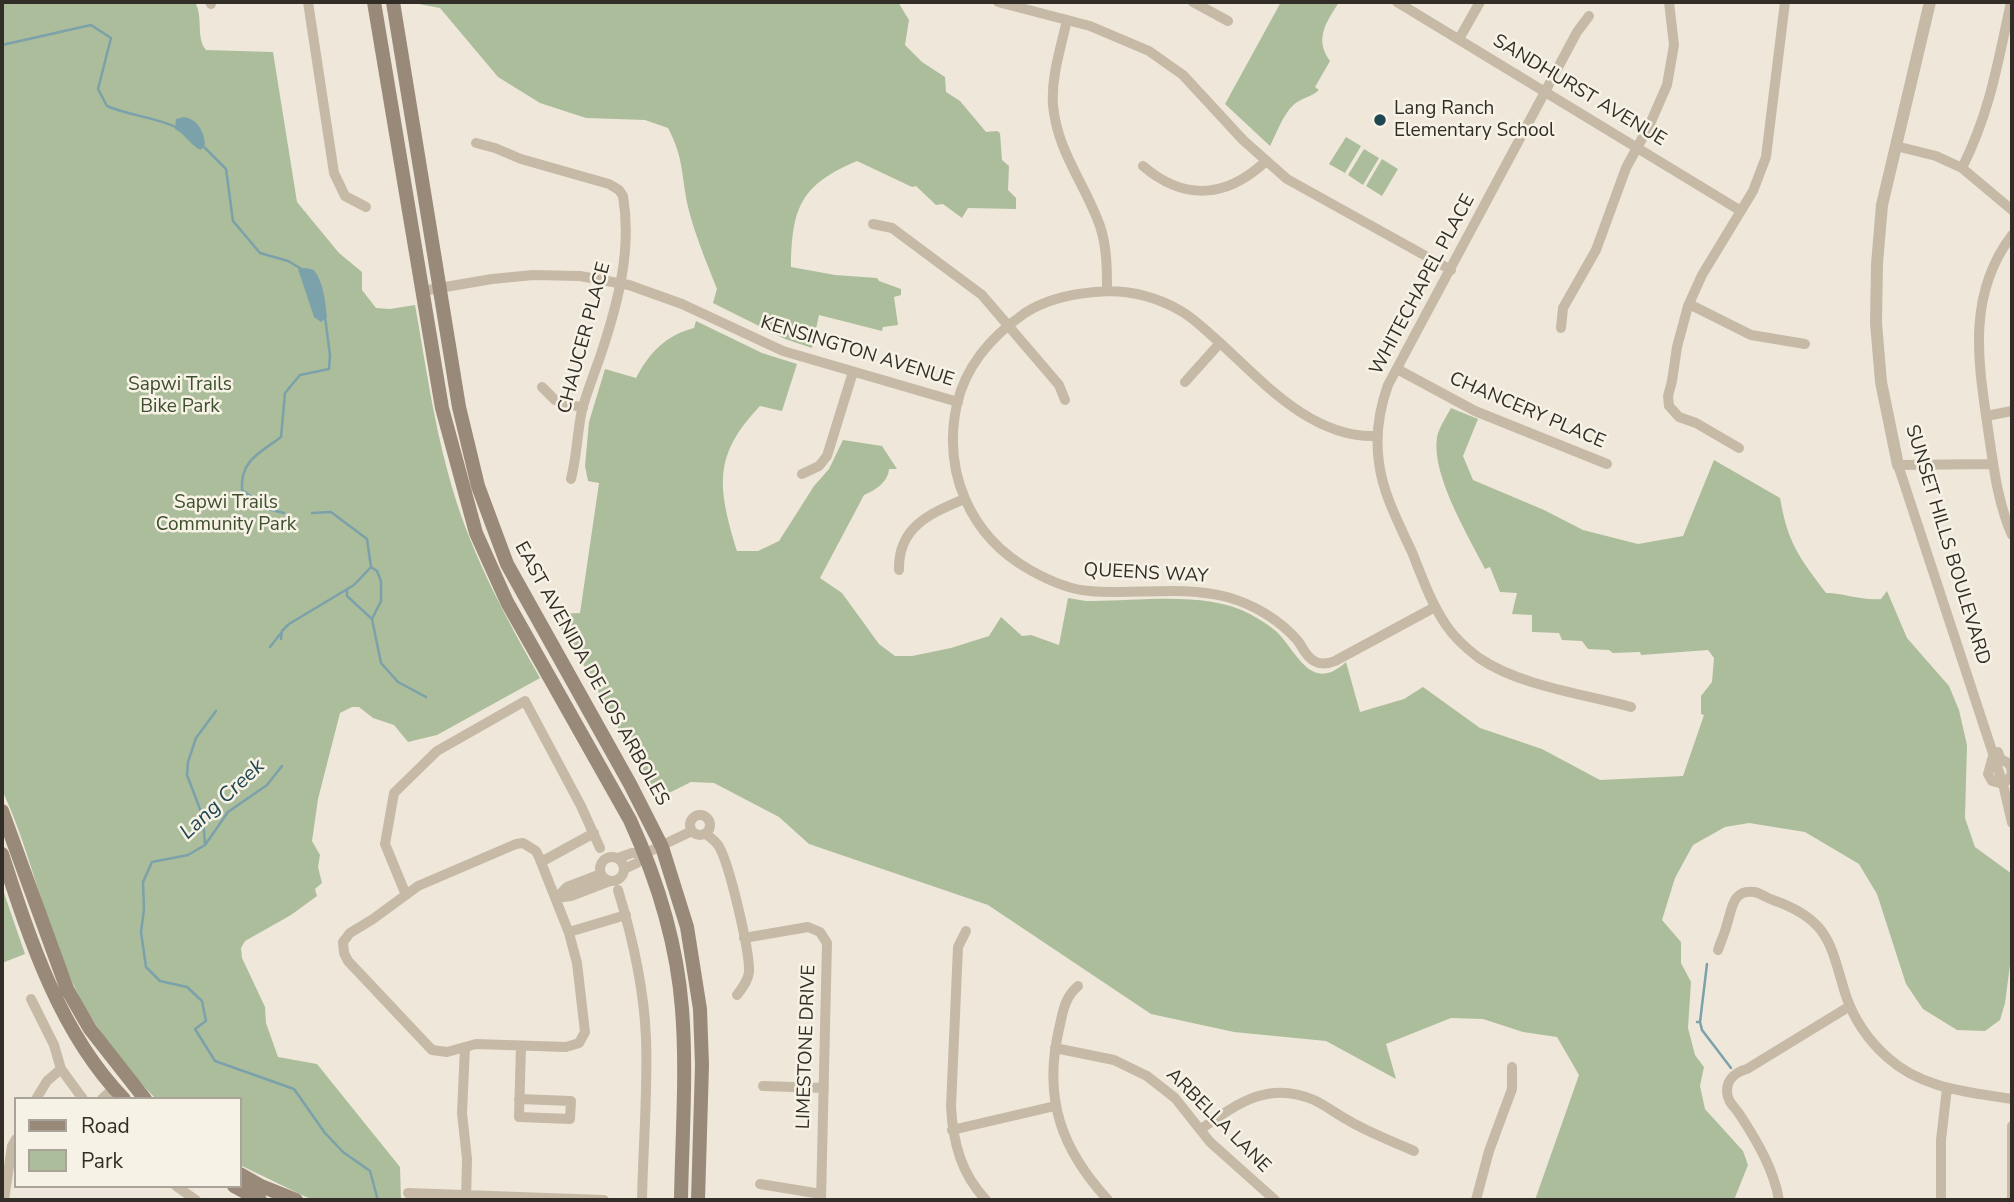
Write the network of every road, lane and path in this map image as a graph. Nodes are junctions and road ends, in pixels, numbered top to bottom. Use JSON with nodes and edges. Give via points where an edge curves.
{"nodes":[{"id":1,"x":309,"y":2,"type":"edge"},
{"id":2,"x":374,"y":2,"type":"edge"},
{"id":3,"x":393,"y":2,"type":"edge"},
{"id":4,"x":998,"y":2,"type":"edge"},
{"id":5,"x":1193,"y":2,"type":"edge"},
{"id":6,"x":1397,"y":2,"type":"edge"},
{"id":7,"x":1480,"y":2,"type":"edge"},
{"id":8,"x":1669,"y":2,"type":"edge"},
{"id":9,"x":1785,"y":2,"type":"edge"},
{"id":10,"x":1930,"y":2,"type":"edge"},
{"id":11,"x":2011,"y":2,"type":"edge"},
{"id":12,"x":1589,"y":16,"type":"dead end"},
{"id":13,"x":1067,"y":20,"type":"junction"},
{"id":14,"x":1228,"y":21,"type":"dead end"},
{"id":15,"x":2010,"y":21,"type":"edge"},
{"id":16,"x":1459,"y":39,"type":"junction"},
{"id":17,"x":1546,"y":90,"type":"junction"},
{"id":18,"x":476,"y":143,"type":"dead end"},
{"id":19,"x":1896,"y":146,"type":"junction"},
{"id":20,"x":1638,"y":147,"type":"junction"},
{"id":21,"x":1265,"y":162,"type":"junction"},
{"id":22,"x":1143,"y":166,"type":"dead end"},
{"id":23,"x":1962,"y":168,"type":"junction"},
{"id":24,"x":366,"y":207,"type":"dead end"},
{"id":25,"x":2012,"y":210,"type":"edge"},
{"id":26,"x":1741,"y":211,"type":"junction"},
{"id":27,"x":873,"y":224,"type":"dead end"},
{"id":28,"x":2012,"y":235,"type":"edge"},
{"id":29,"x":1451,"y":270,"type":"junction"},
{"id":30,"x":620,"y":284,"type":"junction"},
{"id":31,"x":440,"y":288,"type":"junction"},
{"id":32,"x":422,"y":291,"type":"junction"},
{"id":33,"x":1107,"y":291,"type":"junction"},
{"id":34,"x":1689,"y":304,"type":"junction"},
{"id":35,"x":1007,"y":326,"type":"junction"},
{"id":36,"x":1561,"y":328,"type":"dead end"},
{"id":37,"x":1220,"y":343,"type":"junction"},
{"id":38,"x":1805,"y":344,"type":"dead end"},
{"id":39,"x":1397,"y":369,"type":"junction"},
{"id":40,"x":853,"y":372,"type":"junction"},
{"id":41,"x":1185,"y":382,"type":"dead end"},
{"id":42,"x":542,"y":387,"type":"dead end"},
{"id":43,"x":1065,"y":400,"type":"dead end"},
{"id":44,"x":958,"y":402,"type":"junction"},
{"id":45,"x":583,"y":408,"type":"junction"},
{"id":46,"x":2012,"y":411,"type":"edge"},
{"id":47,"x":1986,"y":415,"type":"junction"},
{"id":48,"x":1377,"y":436,"type":"junction"},
{"id":49,"x":1739,"y":448,"type":"dead end"},
{"id":50,"x":1607,"y":464,"type":"dead end"},
{"id":51,"x":1993,"y":464,"type":"junction"},
{"id":52,"x":1898,"y":465,"type":"junction"},
{"id":53,"x":802,"y":474,"type":"dead end"},
{"id":54,"x":571,"y":479,"type":"dead end"},
{"id":55,"x":964,"y":499,"type":"junction"},
{"id":56,"x":2012,"y":535,"type":"edge"},
{"id":57,"x":899,"y":570,"type":"dead end"},
{"id":58,"x":1435,"y":607,"type":"junction"},
{"id":59,"x":1631,"y":707,"type":"dead end"},
{"id":60,"x":1984,"y":727,"type":"junction"},
{"id":61,"x":2008,"y":784,"type":"edge"},
{"id":62,"x":2,"y":811,"type":"edge"},
{"id":63,"x":2011,"y":816,"type":"edge"},
{"id":64,"x":708,"y":829,"type":"junction"},
{"id":65,"x":692,"y":831,"type":"junction"},
{"id":66,"x":593,"y":833,"type":"junction"},
{"id":67,"x":662,"y":847,"type":"junction"},
{"id":68,"x":600,"y":848,"type":"dead end"},
{"id":69,"x":646,"y":853,"type":"junction"},
{"id":70,"x":2,"y":854,"type":"edge"},
{"id":71,"x":618,"y":858,"type":"junction"},
{"id":72,"x":541,"y":863,"type":"junction"},
{"id":73,"x":624,"y":869,"type":"junction"},
{"id":74,"x":601,"y":874,"type":"junction"},
{"id":75,"x":610,"y":881,"type":"junction"},
{"id":76,"x":618,"y":890,"type":"dead end"},
{"id":77,"x":406,"y":895,"type":"junction"},
{"id":78,"x":556,"y":898,"type":"junction"},
{"id":79,"x":626,"y":915,"type":"junction"},
{"id":80,"x":966,"y":931,"type":"dead end"},
{"id":81,"x":569,"y":932,"type":"junction"},
{"id":82,"x":744,"y":938,"type":"junction"},
{"id":83,"x":1718,"y":950,"type":"dead end"},
{"id":84,"x":1078,"y":986,"type":"dead end"},
{"id":85,"x":737,"y":995,"type":"dead end"},
{"id":86,"x":31,"y":999,"type":"dead end"},
{"id":87,"x":1850,"y":1006,"type":"junction"},
{"id":88,"x":521,"y":1046,"type":"junction"},
{"id":89,"x":465,"y":1047,"type":"junction"},
{"id":90,"x":1055,"y":1048,"type":"junction"},
{"id":91,"x":1512,"y":1067,"type":"dead end"},
{"id":92,"x":61,"y":1069,"type":"junction"},
{"id":93,"x":763,"y":1086,"type":"dead end"},
{"id":94,"x":824,"y":1088,"type":"junction"},
{"id":95,"x":1947,"y":1088,"type":"junction"},
{"id":96,"x":119,"y":1094,"type":"edge"},
{"id":97,"x":37,"y":1097,"type":"edge"},
{"id":98,"x":82,"y":1097,"type":"edge"},
{"id":99,"x":143,"y":1097,"type":"edge"},
{"id":100,"x":519,"y":1099,"type":"junction"},
{"id":101,"x":2012,"y":1099,"type":"edge"},
{"id":102,"x":1055,"y":1106,"type":"junction"},
{"id":103,"x":2012,"y":1126,"type":"edge"},
{"id":104,"x":1201,"y":1129,"type":"junction"},
{"id":105,"x":952,"y":1130,"type":"junction"},
{"id":106,"x":14,"y":1145,"type":"edge"},
{"id":107,"x":1415,"y":1151,"type":"dead end"},
{"id":108,"x":242,"y":1175,"type":"edge"},
{"id":109,"x":760,"y":1184,"type":"dead end"},
{"id":110,"x":179,"y":1188,"type":"edge"},
{"id":111,"x":238,"y":1188,"type":"edge"},
{"id":112,"x":408,"y":1193,"type":"dead end"},
{"id":113,"x":821,"y":1197,"type":"edge"},
{"id":114,"x":466,"y":1198,"type":"edge"},
{"id":115,"x":4,"y":1200,"type":"edge"},
{"id":116,"x":196,"y":1200,"type":"edge"},
{"id":117,"x":260,"y":1200,"type":"edge"},
{"id":118,"x":296,"y":1200,"type":"edge"},
{"id":119,"x":604,"y":1200,"type":"edge"},
{"id":120,"x":642,"y":1200,"type":"edge"},
{"id":121,"x":681,"y":1200,"type":"edge"},
{"id":122,"x":698,"y":1200,"type":"edge"},
{"id":123,"x":986,"y":1200,"type":"edge"},
{"id":124,"x":1108,"y":1200,"type":"edge"},
{"id":125,"x":1275,"y":1200,"type":"edge"},
{"id":126,"x":1476,"y":1200,"type":"edge"},
{"id":127,"x":1779,"y":1200,"type":"edge"},
{"id":128,"x":1941,"y":1200,"type":"edge"},
{"id":129,"x":2012,"y":1200,"type":"edge"}],
"edges":[{"from":1,"to":24,"type":"street","via":[[334,173],[345,196]]},
{"from":2,"to":32,"type":"main road","name":"EAST AVENIDA DE LOS ARBOLES"},
{"from":3,"to":31,"type":"main road","name":"EAST AVENIDA DE LOS ARBOLES"},
{"from":4,"to":13,"type":"street"},
{"from":5,"to":14,"type":"street"},
{"from":6,"to":16,"type":"street","name":"SANDHURST AVENUE"},
{"from":7,"to":16,"type":"street"},
{"from":8,"to":20,"type":"street","via":[[1674,45],[1671,66]]},
{"from":9,"to":26,"type":"street","via":[[1766,157]]},
{"from":10,"to":19,"type":"street","name":"SUNSET HILLS BOULEVARD"},
{"from":11,"to":15,"type":"street"},
{"from":12,"to":17,"type":"street","name":"WHITECHAPEL PLACE"},
{"from":13,"to":21,"type":"street","via":[[1127,40],[1169,64]]},
{"from":13,"to":33,"type":"street","via":[[1054,80],[1055,119],[1065,155],[1101,229]]},
{"from":15,"to":23,"type":"street","via":[[1987,110]]},
{"from":16,"to":17,"type":"street","name":"SANDHURST AVENUE"},
{"from":17,"to":20,"type":"street","name":"SANDHURST AVENUE"},
{"from":17,"to":29,"type":"street","name":"WHITECHAPEL PLACE"},
{"from":18,"to":30,"type":"street","name":"CHAUCER PLACE","via":[[620,190],[626,250]]},
{"from":19,"to":23,"type":"street"},
{"from":19,"to":52,"type":"street","name":"SUNSET HILLS BOULEVARD","via":[[1882,205],[1876,323],[1881,382]]},
{"from":20,"to":26,"type":"street","name":"SANDHURST AVENUE"},
{"from":20,"to":36,"type":"street","via":[[1595,250],[1563,308]]},
{"from":21,"to":22,"type":"street","via":[[1237,184],[1205,191],[1173,186]]},
{"from":21,"to":29,"type":"street","via":[[1312,194]]},
{"from":23,"to":25,"type":"street"},
{"from":26,"to":34,"type":"street"},
{"from":27,"to":35,"type":"street","via":[[892,228],[962,278]]},
{"from":28,"to":47,"type":"street","via":[[1987,283],[1978,325]]},
{"from":29,"to":39,"type":"street","name":"WHITECHAPEL PLACE"},
{"from":30,"to":31,"type":"street","name":"KENSINGTON AVENUE","via":[[580,276],[533,275]]},
{"from":30,"to":40,"type":"street","name":"KENSINGTON AVENUE","via":[[682,304],[783,351]]},
{"from":30,"to":45,"type":"street","name":"CHAUCER PLACE"},
{"from":31,"to":32,"type":"street","name":"KENSINGTON AVENUE"},
{"from":31,"to":67,"type":"main road","name":"EAST AVENIDA DE LOS ARBOLES","via":[[467,442],[493,530],[507,564]]},
{"from":32,"to":69,"type":"main road","name":"EAST AVENIDA DE LOS ARBOLES","via":[[442,408],[476,533],[507,602]]},
{"from":33,"to":35,"type":"street","name":"QUEENS WAY","via":[[1053,300]]},
{"from":33,"to":37,"type":"street","name":"QUEENS WAY","via":[[1166,303],[1194,319]]},
{"from":34,"to":38,"type":"street","via":[[1751,335]]},
{"from":34,"to":49,"type":"street","via":[[1677,347],[1669,406],[1679,417]]},
{"from":35,"to":43,"type":"street","via":[[1059,385]]},
{"from":35,"to":44,"type":"street","name":"QUEENS WAY","via":[[976,360]]},
{"from":37,"to":41,"type":"street"},
{"from":37,"to":48,"type":"street","name":"QUEENS WAY","via":[[1303,414],[1339,430]]},
{"from":39,"to":48,"type":"street","name":"WHITECHAPEL PLACE","via":[[1382,403]]},
{"from":39,"to":50,"type":"street","name":"CHANCERY PLACE","via":[[1475,411]]},
{"from":40,"to":44,"type":"street","name":"KENSINGTON AVENUE"},
{"from":40,"to":53,"type":"street","via":[[827,456]]},
{"from":42,"to":45,"type":"street","via":[[555,400]]},
{"from":44,"to":55,"type":"street","name":"QUEENS WAY","via":[[953,451]]},
{"from":45,"to":54,"type":"street","name":"CHAUCER PLACE"},
{"from":46,"to":47,"type":"street"},
{"from":47,"to":51,"type":"street"},
{"from":48,"to":58,"type":"street","name":"WHITECHAPEL PLACE","via":[[1385,489]]},
{"from":51,"to":52,"type":"street"},
{"from":51,"to":56,"type":"street"},
{"from":52,"to":60,"type":"street","name":"SUNSET HILLS BOULEVARD"},
{"from":55,"to":57,"type":"street","via":[[934,512],[911,530],[902,544]]},
{"from":55,"to":58,"type":"street","name":"QUEENS WAY","via":[[995,544],[1042,577],[1088,591],[1195,592],[1230,598],[1275,620],[1310,658],[1321,663],[1335,661]]},
{"from":58,"to":59,"type":"street","name":"WHITECHAPEL PLACE","via":[[1461,643],[1497,669]]},
{"from":60,"to":61,"type":"street","name":"SUNSET HILLS BOULEVARD","via":[[2001,760],[2012,768]]},
{"from":60,"to":61,"type":"street","name":"SUNSET HILLS BOULEVARD","via":[[1994,755],[1988,774],[1992,781]]},
{"from":61,"to":63,"type":"street","name":"SUNSET HILLS BOULEVARD"},
{"from":62,"to":99,"type":"main road","via":[[67,989],[90,1029]]},
{"from":64,"to":65,"type":"street","via":[[697,835]]},
{"from":64,"to":65,"type":"street","via":[[705,816],[695,816]]},
{"from":64,"to":82,"type":"street","via":[[720,849]]},
{"from":65,"to":67,"type":"street"},
{"from":66,"to":68,"type":"street"},
{"from":66,"to":72,"type":"street"},
{"from":66,"to":77,"type":"street","via":[[525,701],[437,751],[394,793],[385,844]]},
{"from":67,"to":69,"type":"street"},
{"from":67,"to":122,"type":"main road","name":"EAST AVENIDA DE LOS ARBOLES","via":[[687,927],[700,1009]]},
{"from":69,"to":71,"type":"street"},
{"from":69,"to":73,"type":"street"},
{"from":69,"to":121,"type":"main road","name":"EAST AVENIDA DE LOS ARBOLES","via":[[669,929],[682,1008]]},
{"from":70,"to":96,"type":"main road","via":[[53,992],[85,1049]]},
{"from":71,"to":73,"type":"street"},
{"from":71,"to":74,"type":"street","via":[[604,860]]},
{"from":72,"to":77,"type":"street","via":[[529,845],[516,844],[428,880]]},
{"from":72,"to":78,"type":"street"},
{"from":73,"to":75,"type":"street","via":[[619,879]]},
{"from":74,"to":75,"type":"street"},
{"from":74,"to":78,"type":"street","via":[[567,887]]},
{"from":75,"to":78,"type":"street"},
{"from":76,"to":79,"type":"street"},
{"from":77,"to":89,"type":"street","via":[[351,933],[343,942],[344,953],[432,1050]]},
{"from":78,"to":81,"type":"street"},
{"from":79,"to":81,"type":"street"},
{"from":79,"to":120,"type":"street","via":[[641,982],[646,1039]]},
{"from":80,"to":105,"type":"street","via":[[958,947]]},
{"from":81,"to":88,"type":"street","via":[[586,1026],[583,1038],[566,1047]]},
{"from":82,"to":85,"type":"street","via":[[748,980]]},
{"from":82,"to":94,"type":"street","name":"LIMESTONE DRIVE","via":[[808,927],[824,937],[828,949]]},
{"from":83,"to":87,"type":"street","via":[[1732,903],[1742,894],[1756,892],[1787,904],[1810,919],[1828,939]]},
{"from":84,"to":90,"type":"street","via":[[1067,995]]},
{"from":86,"to":92,"type":"street"},
{"from":87,"to":95,"type":"street","via":[[1866,1035],[1889,1059],[1917,1077]]},
{"from":87,"to":127,"type":"street","via":[[1740,1071],[1727,1087],[1729,1101],[1769,1167]]},
{"from":88,"to":89,"type":"street"},
{"from":88,"to":100,"type":"street"},
{"from":89,"to":114,"type":"street"},
{"from":90,"to":102,"type":"street"},
{"from":90,"to":104,"type":"street","name":"ARBELLA LANE","via":[[1114,1060],[1147,1076],[1175,1098]]},
{"from":91,"to":126,"type":"street","via":[[1512,1088]]},
{"from":92,"to":97,"type":"street"},
{"from":92,"to":98,"type":"street"},
{"from":93,"to":94,"type":"street"},
{"from":94,"to":113,"type":"street","name":"LIMESTONE DRIVE"},
{"from":95,"to":101,"type":"street"},
{"from":95,"to":128,"type":"street"},
{"from":100,"to":100,"type":"street","via":[[571,1101],[570,1119],[519,1117]]},
{"from":102,"to":105,"type":"street"},
{"from":102,"to":124,"type":"street","via":[[1077,1161]]},
{"from":103,"to":129,"type":"street"},
{"from":104,"to":107,"type":"street","via":[[1249,1098],[1287,1093],[1313,1100]]},
{"from":104,"to":125,"type":"street","name":"ARBELLA LANE"},
{"from":105,"to":123,"type":"street","via":[[963,1166]]},
{"from":106,"to":115,"type":"street"},
{"from":108,"to":118,"type":"main road"},
{"from":109,"to":113,"type":"street"},
{"from":110,"to":116,"type":"street"},
{"from":111,"to":117,"type":"main road"},
{"from":112,"to":114,"type":"street"},
{"from":114,"to":119,"type":"street"}]}
